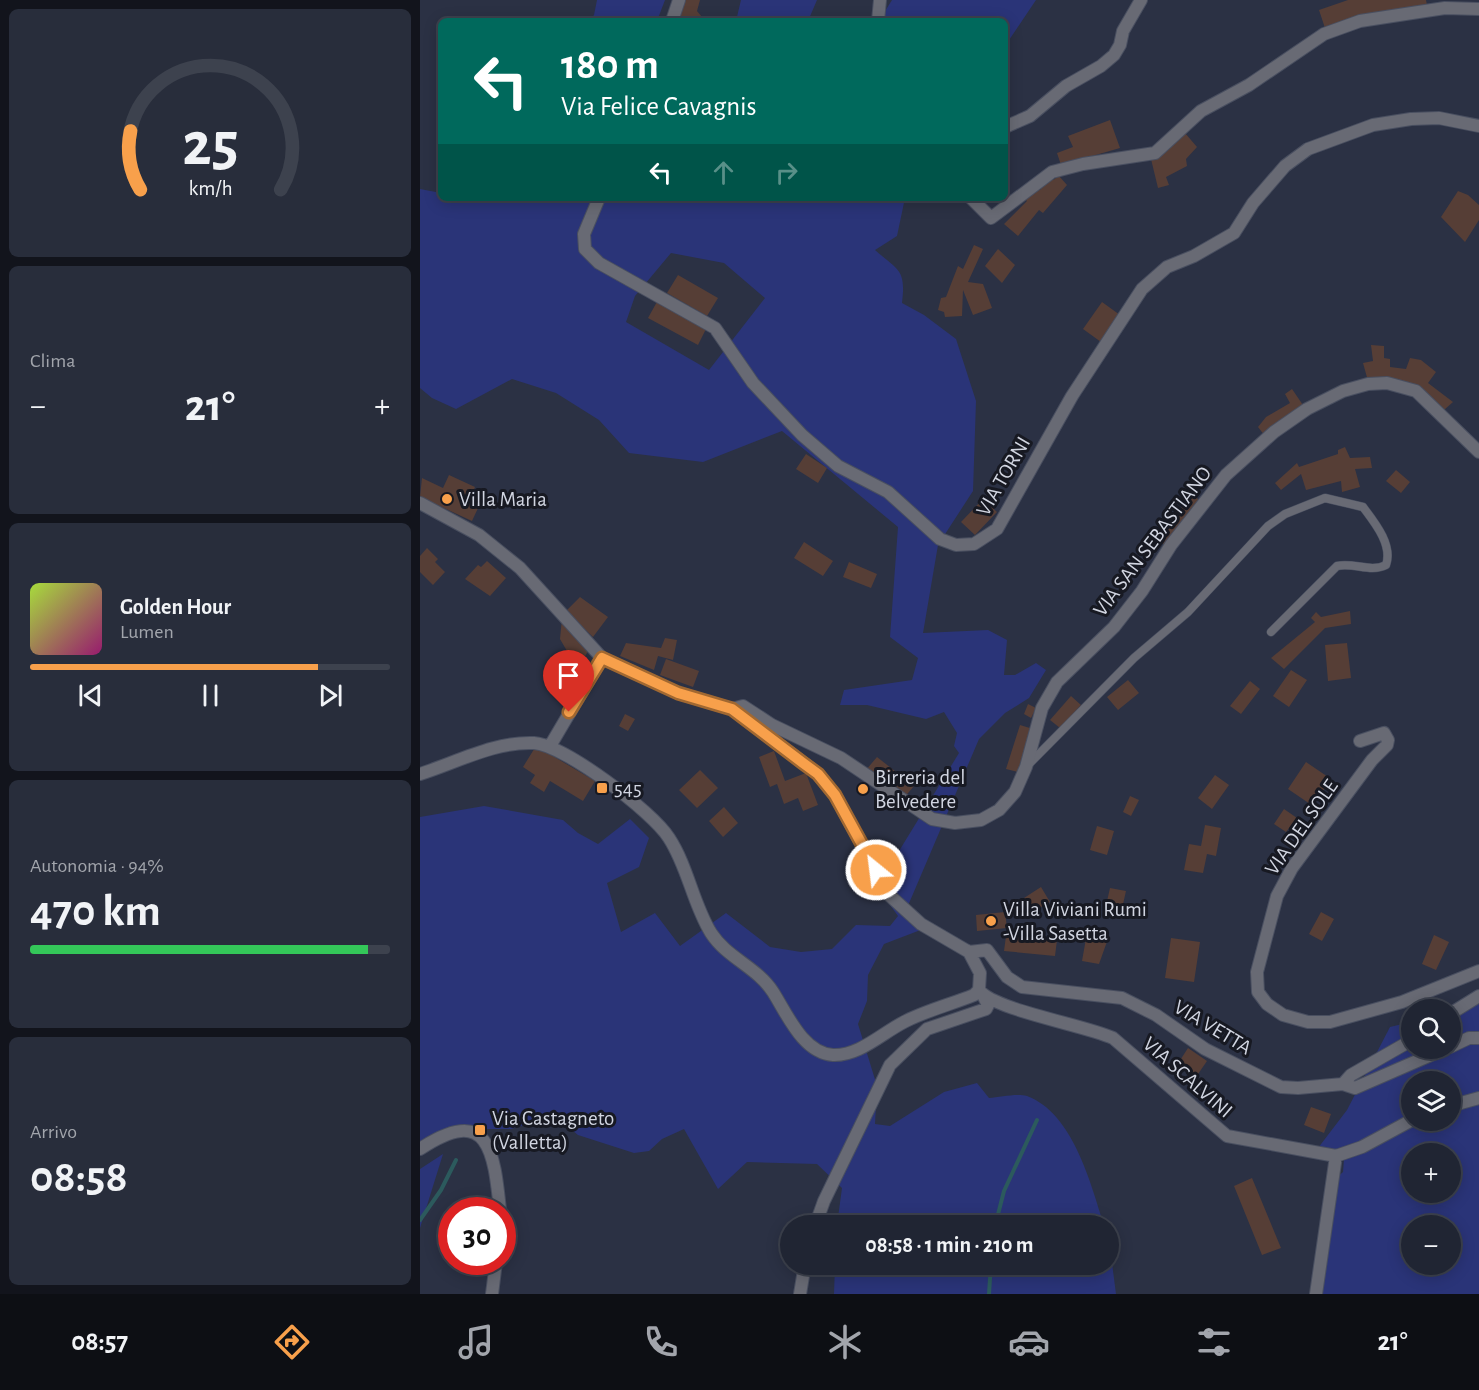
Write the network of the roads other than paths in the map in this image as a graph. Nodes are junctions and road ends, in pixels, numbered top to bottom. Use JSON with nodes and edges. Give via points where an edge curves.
{"nodes":[{"id":1,"x":678,"y":0,"type":"edge"},
{"id":2,"x":880,"y":0,"type":"edge"},
{"id":3,"x":1141,"y":0,"type":"edge"},
{"id":4,"x":1479,"y":9,"type":"edge"},
{"id":5,"x":673,"y":18,"type":"edge"},
{"id":6,"x":878,"y":18,"type":"edge"},
{"id":7,"x":1008,"y":126,"type":"edge"},
{"id":8,"x":1479,"y":126,"type":"edge"},
{"id":9,"x":598,"y":201,"type":"edge"},
{"id":10,"x":974,"y":201,"type":"edge"},
{"id":11,"x":1479,"y":452,"type":"edge"},
{"id":12,"x":420,"y":503,"type":"edge"},
{"id":13,"x":1271,"y":632,"type":"dead end"},
{"id":14,"x":602,"y":658,"type":"junction"},
{"id":15,"x":732,"y":709,"type":"junction"},
{"id":16,"x":1360,"y":741,"type":"dead end"},
{"id":17,"x":550,"y":746,"type":"junction"},
{"id":18,"x":1026,"y":767,"type":"junction"},
{"id":19,"x":420,"y":774,"type":"edge"},
{"id":20,"x":969,"y":952,"type":"junction"},
{"id":21,"x":1479,"y":971,"type":"edge"},
{"id":22,"x":982,"y":993,"type":"junction"},
{"id":23,"x":1479,"y":996,"type":"edge"},
{"id":24,"x":1461,"y":1007,"type":"edge"},
{"id":25,"x":1479,"y":1038,"type":"edge"},
{"id":26,"x":1461,"y":1042,"type":"edge"},
{"id":27,"x":1401,"y":1046,"type":"edge"},
{"id":28,"x":1423,"y":1059,"type":"edge"},
{"id":29,"x":1343,"y":1084,"type":"junction"},
{"id":30,"x":1479,"y":1098,"type":"edge"},
{"id":31,"x":1461,"y":1103,"type":"edge"},
{"id":32,"x":1401,"y":1126,"type":"edge"},
{"id":33,"x":420,"y":1149,"type":"edge"},
{"id":34,"x":1336,"y":1155,"type":"junction"},
{"id":35,"x":498,"y":1197,"type":"edge"},
{"id":36,"x":819,"y":1215,"type":"edge"},
{"id":37,"x":494,"y":1275,"type":"edge"},
{"id":38,"x":803,"y":1275,"type":"edge"},
{"id":39,"x":492,"y":1294,"type":"edge"},
{"id":40,"x":800,"y":1294,"type":"edge"},
{"id":41,"x":1316,"y":1294,"type":"edge"}],
"edges":[{"from":1,"to":5,"type":"street"},
{"from":2,"to":6,"type":"street"},
{"from":3,"to":7,"type":"street","via":[[1114,55],[1030,116]]},
{"from":4,"to":10,"type":"street","via":[[1445,8],[1360,21],[1324,34],[1249,85],[1201,111],[1155,153],[1052,172],[991,218]]},
{"from":8,"to":9,"type":"street","name":"VIA TORNI","via":[[1439,118],[1373,125],[1308,149],[1285,166],[1234,232],[1167,267],[1142,289],[1072,396],[998,529],[974,544],[956,545],[926,528],[888,492],[838,466],[801,435],[753,383],[715,328],[599,264],[585,249],[584,234]]},
{"from":11,"to":18,"type":"street","name":"VIA SAN SEBASTIANO","via":[[1416,391],[1387,383],[1343,391],[1307,409],[1274,432],[1226,475],[1114,627],[1058,682],[1042,708]]},
{"from":12,"to":14,"type":"street","via":[[479,535],[520,568]]},
{"from":13,"to":18,"type":"lane","name":"VIA SAN SEBASTIANO","via":[[1337,566],[1386,565],[1389,557],[1385,543],[1364,507],[1325,498],[1293,510],[1268,526],[1188,612],[1134,658]]},
{"from":14,"to":15,"type":"street","name":"VIA SAN SEBASTIANO","via":[[678,693]]},
{"from":14,"to":17,"type":"street"},
{"from":15,"to":18,"type":"street","name":"VIA SAN SEBASTIANO","via":[[743,706],[772,725],[841,758],[932,819],[955,823],[981,820],[999,810],[1015,792]]},
{"from":15,"to":20,"type":"street","via":[[818,774],[835,795],[890,896],[921,924]]},
{"from":16,"to":21,"type":"street","name":"VIA DEL SOLE","via":[[1381,733],[1388,740],[1292,868],[1274,907],[1257,972],[1258,992],[1283,1015],[1308,1022],[1330,1022],[1402,1002]]},
{"from":17,"to":19,"type":"street","via":[[532,743],[495,749]]},
{"from":17,"to":22,"type":"street","via":[[620,790],[659,824],[720,946],[767,983],[814,1048],[827,1054],[849,1053],[907,1021]]},
{"from":20,"to":22,"type":"street","via":[[980,973]]},
{"from":20,"to":29,"type":"street","name":"VIA VETTA","via":[[987,950],[1006,977],[1022,987],[1122,998],[1156,1015],[1204,1049],[1281,1087]]},
{"from":22,"to":34,"type":"street","name":"VIA SCALVINI","via":[[1004,1006],[1113,1038],[1227,1136]]},
{"from":22,"to":36,"type":"street","via":[[988,1005],[986,1010],[927,1029],[891,1065]]},
{"from":23,"to":24,"type":"street"},
{"from":25,"to":26,"type":"street","name":"VIA VETTA"},
{"from":27,"to":29,"type":"street","via":[[1351,1075]]},
{"from":28,"to":29,"type":"street","name":"VIA VETTA","via":[[1355,1088]]},
{"from":30,"to":31,"type":"street"},
{"from":32,"to":34,"type":"street","name":"VIA SCALVINI","via":[[1362,1147]]},
{"from":33,"to":35,"type":"street","via":[[436,1138],[460,1130],[474,1131],[490,1150]]},
{"from":34,"to":41,"type":"street"},
{"from":37,"to":39,"type":"street"},
{"from":38,"to":40,"type":"street"}]}
